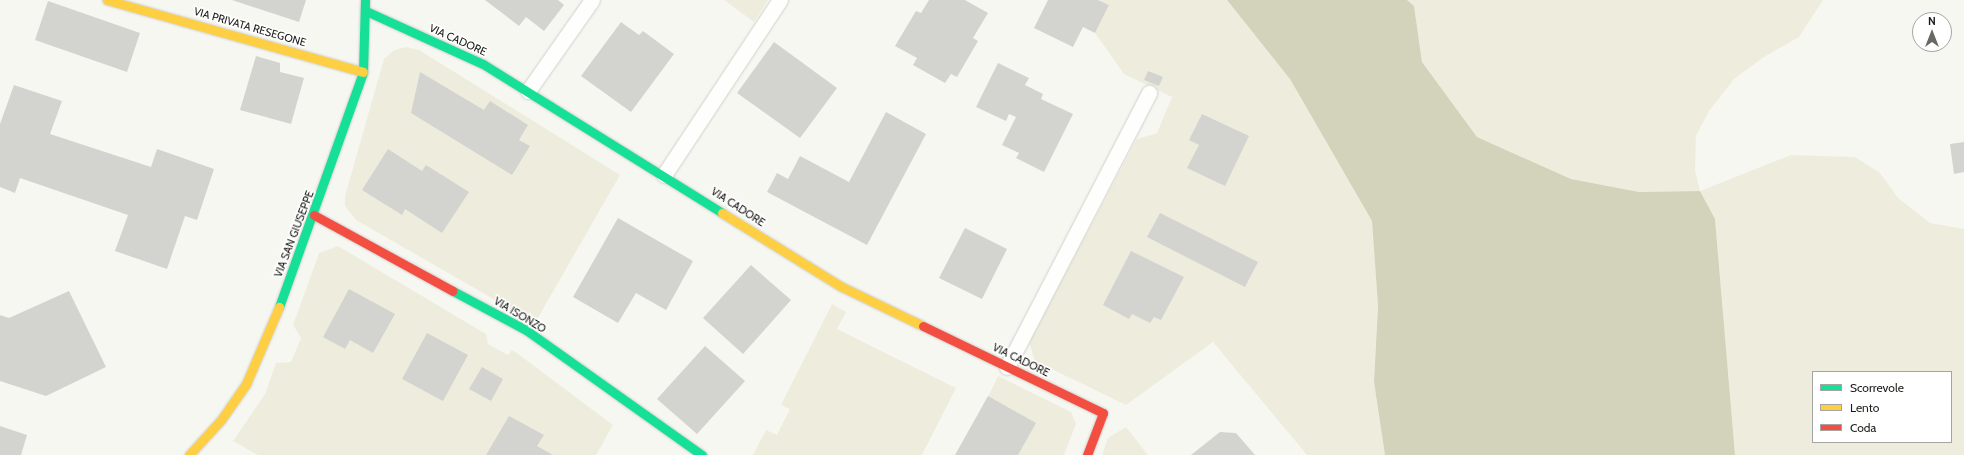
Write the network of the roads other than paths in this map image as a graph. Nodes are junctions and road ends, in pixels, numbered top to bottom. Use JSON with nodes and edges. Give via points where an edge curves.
{"nodes":[{"id":1,"x":107,"y":0,"type":"edge"},
{"id":2,"x":365,"y":0,"type":"edge"},
{"id":3,"x":592,"y":0,"type":"edge"},
{"id":4,"x":780,"y":0,"type":"edge"},
{"id":5,"x":366,"y":11,"type":"junction"},
{"id":6,"x":363,"y":72,"type":"junction"},
{"id":7,"x":528,"y":91,"type":"junction"},
{"id":8,"x":1149,"y":93,"type":"dead end"},
{"id":9,"x":664,"y":175,"type":"junction"},
{"id":10,"x":314,"y":215,"type":"junction"},
{"id":11,"x":1007,"y":367,"type":"junction"},
{"id":12,"x":189,"y":455,"type":"edge"},
{"id":13,"x":702,"y":455,"type":"edge"},
{"id":14,"x":1087,"y":455,"type":"edge"}],
"edges":[{"from":1,"to":6,"type":"street","name":"VIA PRIVATA RESEGONE"},
{"from":2,"to":5,"type":"street","name":"VIA SAN GIUSEPPE"},
{"from":3,"to":7,"type":"lane"},
{"from":4,"to":9,"type":"lane"},
{"from":5,"to":6,"type":"street","name":"VIA SAN GIUSEPPE"},
{"from":5,"to":7,"type":"street","name":"VIA CADORE","via":[[483,64]]},
{"from":6,"to":10,"type":"street","name":"VIA SAN GIUSEPPE"},
{"from":7,"to":9,"type":"street","name":"VIA CADORE"},
{"from":8,"to":11,"type":"lane"},
{"from":9,"to":11,"type":"street","name":"VIA CADORE","via":[[840,286]]},
{"from":10,"to":12,"type":"street","name":"VIA SAN GIUSEPPE","via":[[268,337],[246,384],[221,420]]},
{"from":10,"to":13,"type":"street","name":"VIA ISONZO","via":[[526,330]]},
{"from":11,"to":14,"type":"street","name":"VIA CADORE","via":[[1103,413]]}]}
